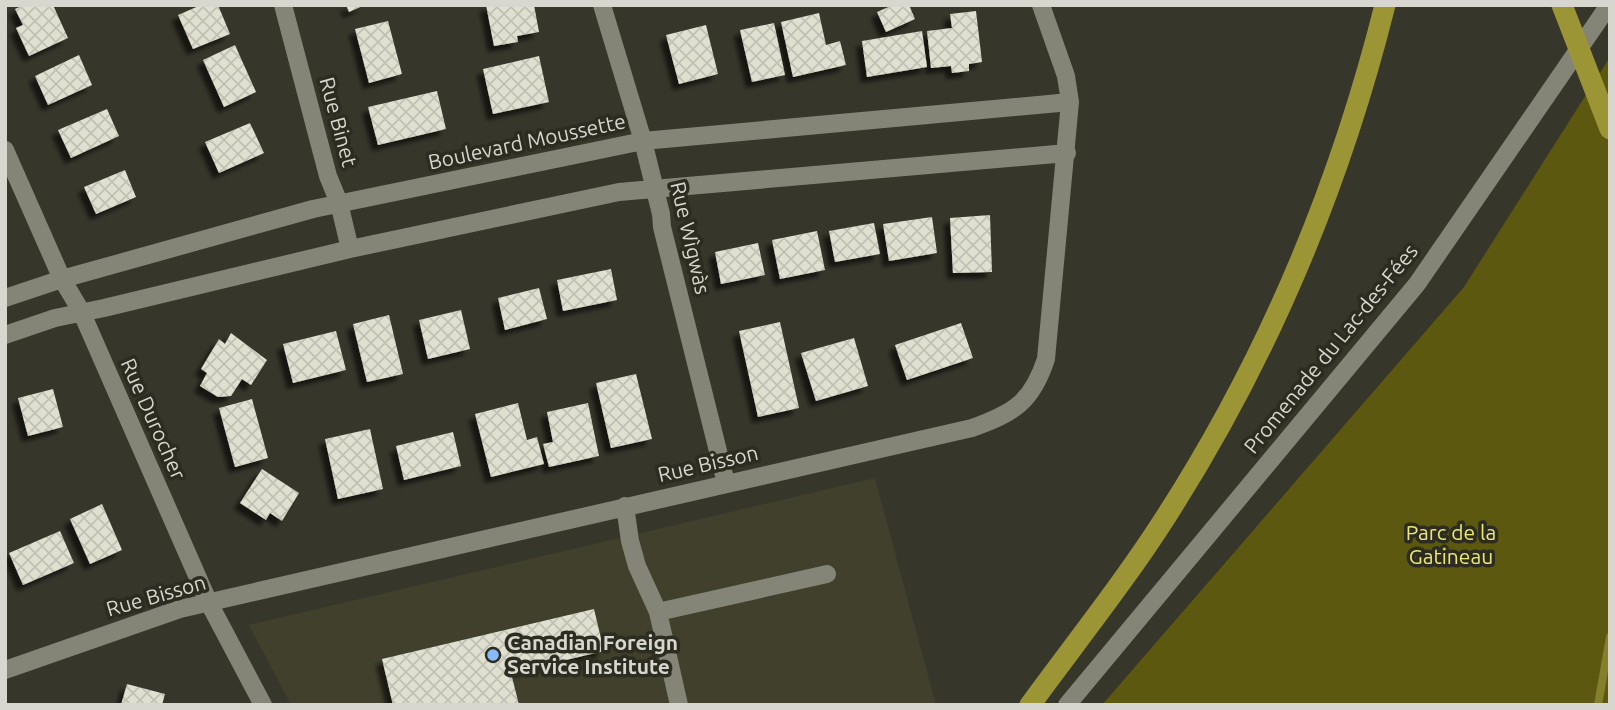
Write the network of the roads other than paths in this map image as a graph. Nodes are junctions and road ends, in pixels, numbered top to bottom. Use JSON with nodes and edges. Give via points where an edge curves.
{"nodes":[{"id":1,"x":283,"y":5,"type":"edge"},
{"id":2,"x":602,"y":5,"type":"edge"},
{"id":3,"x":1041,"y":5,"type":"edge"},
{"id":4,"x":1385,"y":5,"type":"edge"},
{"id":5,"x":1562,"y":5,"type":"edge"},
{"id":6,"x":1609,"y":5,"type":"edge"},
{"id":7,"x":1070,"y":103,"type":"junction"},
{"id":8,"x":1610,"y":129,"type":"edge"},
{"id":9,"x":643,"y":141,"type":"junction"},
{"id":10,"x":5,"y":150,"type":"edge"},
{"id":11,"x":1066,"y":153,"type":"junction"},
{"id":12,"x":656,"y":188,"type":"junction"},
{"id":13,"x":340,"y":203,"type":"junction"},
{"id":14,"x":350,"y":249,"type":"junction"},
{"id":15,"x":62,"y":279,"type":"junction"},
{"id":16,"x":5,"y":298,"type":"edge"},
{"id":17,"x":81,"y":311,"type":"junction"},
{"id":18,"x":5,"y":335,"type":"edge"},
{"id":19,"x":726,"y":483,"type":"junction"},
{"id":20,"x":625,"y":506,"type":"junction"},
{"id":21,"x":827,"y":574,"type":"dead end"},
{"id":22,"x":209,"y":603,"type":"junction"},
{"id":23,"x":658,"y":612,"type":"junction"},
{"id":24,"x":5,"y":670,"type":"edge"},
{"id":25,"x":263,"y":705,"type":"edge"},
{"id":26,"x":679,"y":705,"type":"edge"},
{"id":27,"x":1030,"y":705,"type":"edge"},
{"id":28,"x":1067,"y":705,"type":"edge"}],
"edges":[{"from":1,"to":13,"type":"street","name":"Rue Binet","via":[[328,176]]},
{"from":2,"to":9,"type":"street","name":"Rue Wìgwàs"},
{"from":3,"to":7,"type":"street","name":"Rue Bisson","via":[[1066,76]]},
{"from":4,"to":27,"type":"highway","via":[[1366,78],[1307,244],[1248,372],[1166,516]]},
{"from":5,"to":8,"type":"highway"},
{"from":6,"to":28,"type":"street","name":"Promenade du Lac-des-Fées","via":[[1417,284]]},
{"from":7,"to":9,"type":"street","name":"Boulevard Moussette"},
{"from":7,"to":11,"type":"street","name":"Rue Bisson"},
{"from":9,"to":12,"type":"street","name":"Rue Wìgwàs"},
{"from":9,"to":13,"type":"street","name":"Boulevard Moussette"},
{"from":10,"to":15,"type":"street","name":"Rue Durocher"},
{"from":11,"to":12,"type":"street"},
{"from":11,"to":19,"type":"street","name":"Rue Bisson","via":[[1046,359],[1028,398],[1012,411],[972,428]]},
{"from":12,"to":14,"type":"street"},
{"from":12,"to":19,"type":"street","name":"Rue Wìgwàs"},
{"from":13,"to":14,"type":"street","name":"Rue Binet"},
{"from":13,"to":15,"type":"street","name":"Boulevard Moussette"},
{"from":14,"to":17,"type":"street"},
{"from":15,"to":16,"type":"street","name":"Boulevard Moussette"},
{"from":15,"to":17,"type":"street","name":"Rue Durocher"},
{"from":17,"to":18,"type":"street"},
{"from":17,"to":22,"type":"street","name":"Rue Durocher"},
{"from":19,"to":20,"type":"street","name":"Rue Bisson"},
{"from":20,"to":22,"type":"street","name":"Rue Bisson"},
{"from":20,"to":23,"type":"street","via":[[637,566]]},
{"from":21,"to":23,"type":"street"},
{"from":22,"to":24,"type":"street","name":"Rue Bisson","via":[[163,614]]},
{"from":22,"to":25,"type":"street","name":"Rue Durocher"},
{"from":23,"to":26,"type":"street"}]}
